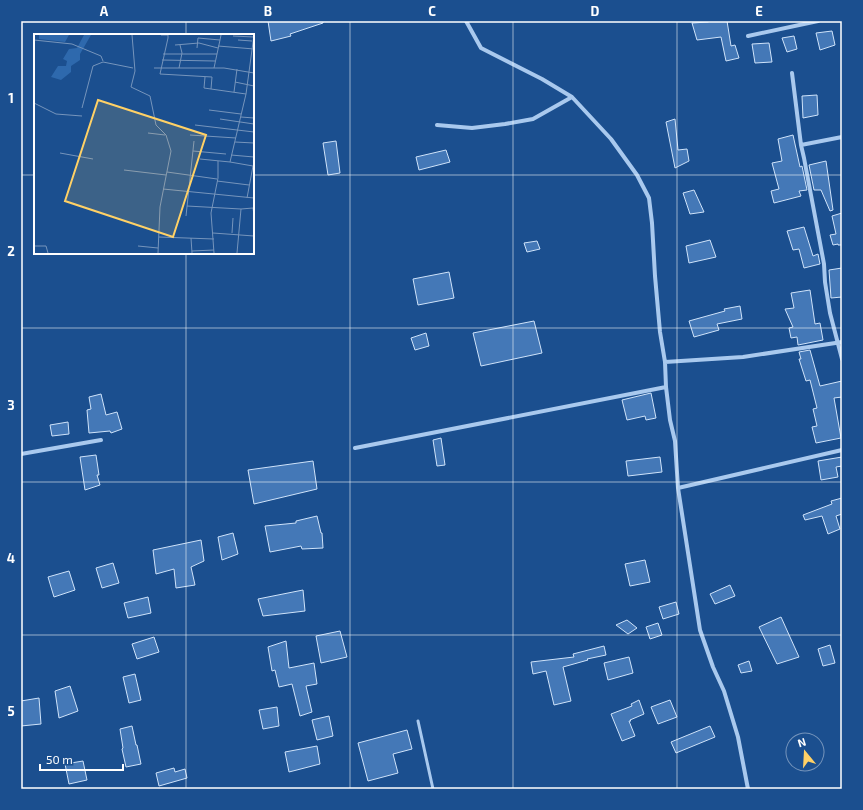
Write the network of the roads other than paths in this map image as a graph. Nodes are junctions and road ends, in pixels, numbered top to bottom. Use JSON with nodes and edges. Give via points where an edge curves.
{"nodes":[{"id":1,"x":466,"y":21,"type":"edge"},
{"id":2,"x":818,"y":21,"type":"edge"},
{"id":3,"x":748,"y":36,"type":"dead end"},
{"id":4,"x":792,"y":73,"type":"dead end"},
{"id":5,"x":572,"y":98,"type":"junction"},
{"id":6,"x":437,"y":125,"type":"dead end"},
{"id":7,"x":842,"y":137,"type":"edge"},
{"id":8,"x":801,"y":145,"type":"junction"},
{"id":9,"x":840,"y":342,"type":"edge"},
{"id":10,"x":842,"y":359,"type":"edge"},
{"id":11,"x":664,"y":362,"type":"junction"},
{"id":12,"x":666,"y":387,"type":"junction"},
{"id":13,"x":101,"y":440,"type":"dead end"},
{"id":14,"x":355,"y":448,"type":"dead end"},
{"id":15,"x":842,"y":450,"type":"edge"},
{"id":16,"x":21,"y":454,"type":"edge"},
{"id":17,"x":678,"y":488,"type":"junction"},
{"id":18,"x":418,"y":721,"type":"dead end"},
{"id":19,"x":433,"y":789,"type":"edge"},
{"id":20,"x":748,"y":789,"type":"edge"}],
"edges":[{"from":1,"to":5,"type":"street","via":[[481,48],[542,79]]},
{"from":2,"to":3,"type":"street"},
{"from":4,"to":8,"type":"street"},
{"from":5,"to":6,"type":"street","via":[[533,119],[472,128]]},
{"from":5,"to":11,"type":"street","via":[[611,139],[637,175],[649,198]]},
{"from":7,"to":8,"type":"street"},
{"from":8,"to":9,"type":"street","via":[[824,264],[830,313]]},
{"from":9,"to":10,"type":"street"},
{"from":9,"to":11,"type":"street","via":[[743,357]]},
{"from":11,"to":12,"type":"street"},
{"from":12,"to":14,"type":"street"},
{"from":12,"to":17,"type":"street","via":[[675,441]]},
{"from":13,"to":16,"type":"street"},
{"from":15,"to":17,"type":"street"},
{"from":17,"to":20,"type":"street","via":[[700,630],[724,691],[738,737]]},
{"from":18,"to":19,"type":"lane"}]}
